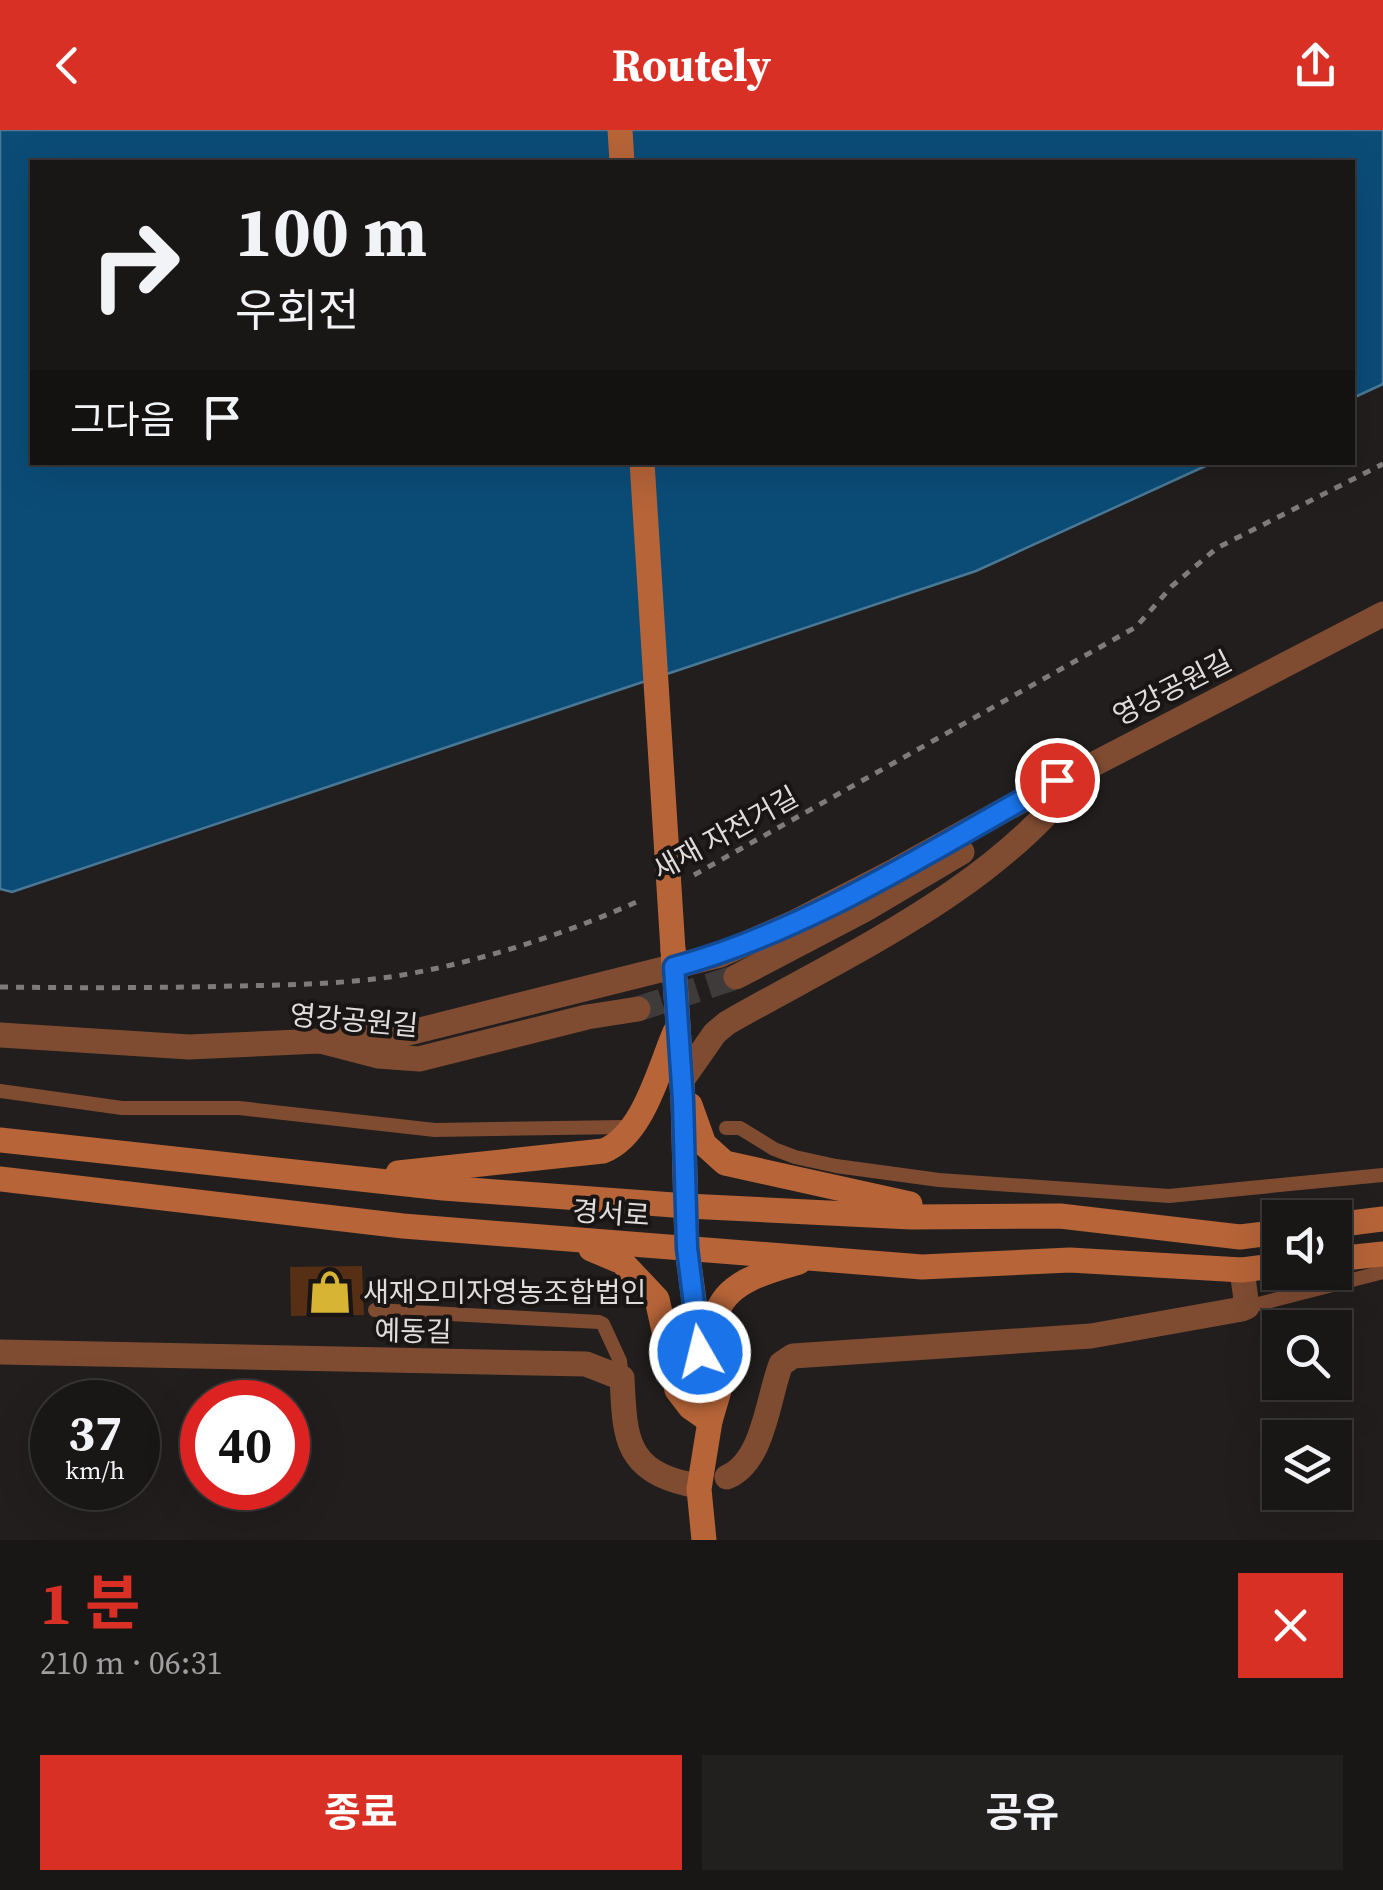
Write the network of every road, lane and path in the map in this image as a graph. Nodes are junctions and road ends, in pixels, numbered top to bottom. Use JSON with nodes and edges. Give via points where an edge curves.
{"nodes":[{"id":1,"x":620,"y":130,"type":"edge"},
{"id":2,"x":622,"y":160,"type":"edge"},
{"id":3,"x":1383,"y":464,"type":"edge"},
{"id":4,"x":642,"y":465,"type":"edge"},
{"id":5,"x":1383,"y":614,"type":"edge"},
{"id":6,"x":1088,"y":764,"type":"junction"},
{"id":7,"x":1057,"y":780,"type":"junction"},
{"id":8,"x":688,"y":878,"type":"dead end"},
{"id":9,"x":655,"y":894,"type":"dead end"},
{"id":10,"x":674,"y":959,"type":"junction"},
{"id":11,"x":736,"y":976,"type":"tunnel mouth"},
{"id":12,"x":0,"y":987,"type":"edge"},
{"id":13,"x":638,"y":1009,"type":"tunnel mouth"},
{"id":14,"x":679,"y":1023,"type":"junction"},
{"id":15,"x":0,"y":1035,"type":"edge"},
{"id":16,"x":320,"y":1041,"type":"junction"},
{"id":17,"x":682,"y":1080,"type":"junction"},
{"id":18,"x":0,"y":1092,"type":"edge"},
{"id":19,"x":624,"y":1127,"type":"dead end"},
{"id":20,"x":726,"y":1128,"type":"dead end"},
{"id":21,"x":5,"y":1139,"type":"edge"},
{"id":22,"x":1383,"y":1176,"type":"edge"},
{"id":23,"x":358,"y":1177,"type":"junction"},
{"id":24,"x":0,"y":1178,"type":"edge"},
{"id":25,"x":687,"y":1206,"type":"junction"},
{"id":26,"x":969,"y":1216,"type":"junction"},
{"id":27,"x":1383,"y":1220,"type":"edge"},
{"id":28,"x":1352,"y":1223,"type":"edge"},
{"id":29,"x":1262,"y":1234,"type":"edge"},
{"id":30,"x":563,"y":1240,"type":"junction"},
{"id":31,"x":687,"y":1248,"type":"junction"},
{"id":32,"x":1383,"y":1254,"type":"edge"},
{"id":33,"x":1352,"y":1257,"type":"edge"},
{"id":34,"x":813,"y":1258,"type":"junction"},
{"id":35,"x":1262,"y":1267,"type":"edge"},
{"id":36,"x":1242,"y":1270,"type":"junction"},
{"id":37,"x":1383,"y":1272,"type":"edge"},
{"id":38,"x":1247,"y":1307,"type":"junction"},
{"id":39,"x":375,"y":1310,"type":"dead end"},
{"id":40,"x":0,"y":1352,"type":"edge"},
{"id":41,"x":622,"y":1378,"type":"junction"},
{"id":42,"x":710,"y":1421,"type":"junction"},
{"id":43,"x":728,"y":1477,"type":"dead end"},
{"id":44,"x":693,"y":1486,"type":"junction"},
{"id":45,"x":704,"y":1540,"type":"edge"}],
"edges":[{"from":1,"to":2,"type":"main road"},
{"from":3,"to":8,"type":"path","name":"새재 자전거길","via":[[1216,548],[1136,627]]},
{"from":4,"to":10,"type":"main road","bridge":true},
{"from":5,"to":6,"type":"street","name":"영강공원길"},
{"from":6,"to":7,"type":"street","name":"영강공원길"},
{"from":6,"to":17,"type":"street","via":[[1061,800],[986,869],[727,1023]]},
{"from":7,"to":10,"type":"street","via":[[793,923],[720,955]]},
{"from":7,"to":11,"type":"street","name":"영강공원길","via":[[968,849]]},
{"from":9,"to":12,"type":"path","name":"새재 자전거길","via":[[497,952],[396,976],[258,986]]},
{"from":10,"to":14,"type":"main road"},
{"from":10,"to":16,"type":"street","via":[[404,1034]]},
{"from":13,"to":16,"type":"street","name":"영강공원길","via":[[419,1059]]},
{"from":14,"to":17,"type":"main road"},
{"from":14,"to":23,"type":"main road","via":[[636,1122],[617,1146]]},
{"from":15,"to":16,"type":"street","name":"영강공원길","via":[[189,1047]]},
{"from":17,"to":25,"type":"main road"},
{"from":17,"to":26,"type":"main road","via":[[704,1144],[725,1163]]},
{"from":18,"to":19,"type":"lane","via":[[122,1108],[240,1108],[436,1130]]},
{"from":20,"to":22,"type":"lane","via":[[740,1128],[794,1156],[939,1180],[1170,1196]]},
{"from":21,"to":23,"type":"main road","name":"경서로"},
{"from":23,"to":25,"type":"main road","name":"경서로"},
{"from":24,"to":30,"type":"main road","name":"경서로"},
{"from":25,"to":26,"type":"main road","name":"경서로"},
{"from":25,"to":31,"type":"main road"},
{"from":26,"to":29,"type":"main road","name":"경서로","via":[[1060,1216]]},
{"from":27,"to":28,"type":"main road"},
{"from":30,"to":31,"type":"main road","name":"경서로"},
{"from":30,"to":42,"type":"main road","via":[[622,1262],[651,1291],[677,1390]]},
{"from":31,"to":34,"type":"main road","name":"경서로"},
{"from":31,"to":42,"type":"main road"},
{"from":32,"to":33,"type":"main road"},
{"from":34,"to":36,"type":"main road","name":"경서로","via":[[922,1267],[1070,1260]]},
{"from":34,"to":42,"type":"main road","via":[[748,1280],[718,1306],[721,1384]]},
{"from":35,"to":36,"type":"main road","name":"경서로"},
{"from":36,"to":38,"type":"street"},
{"from":37,"to":38,"type":"lane"},
{"from":38,"to":43,"type":"street","via":[[1091,1336],[794,1356],[782,1364],[770,1413],[746,1461]]},
{"from":39,"to":41,"type":"lane","via":[[599,1322]]},
{"from":40,"to":41,"type":"street","name":"예동길","via":[[586,1364]]},
{"from":41,"to":44,"type":"street","via":[[628,1442],[646,1467]]},
{"from":42,"to":44,"type":"main road"},
{"from":44,"to":45,"type":"main road"}]}
